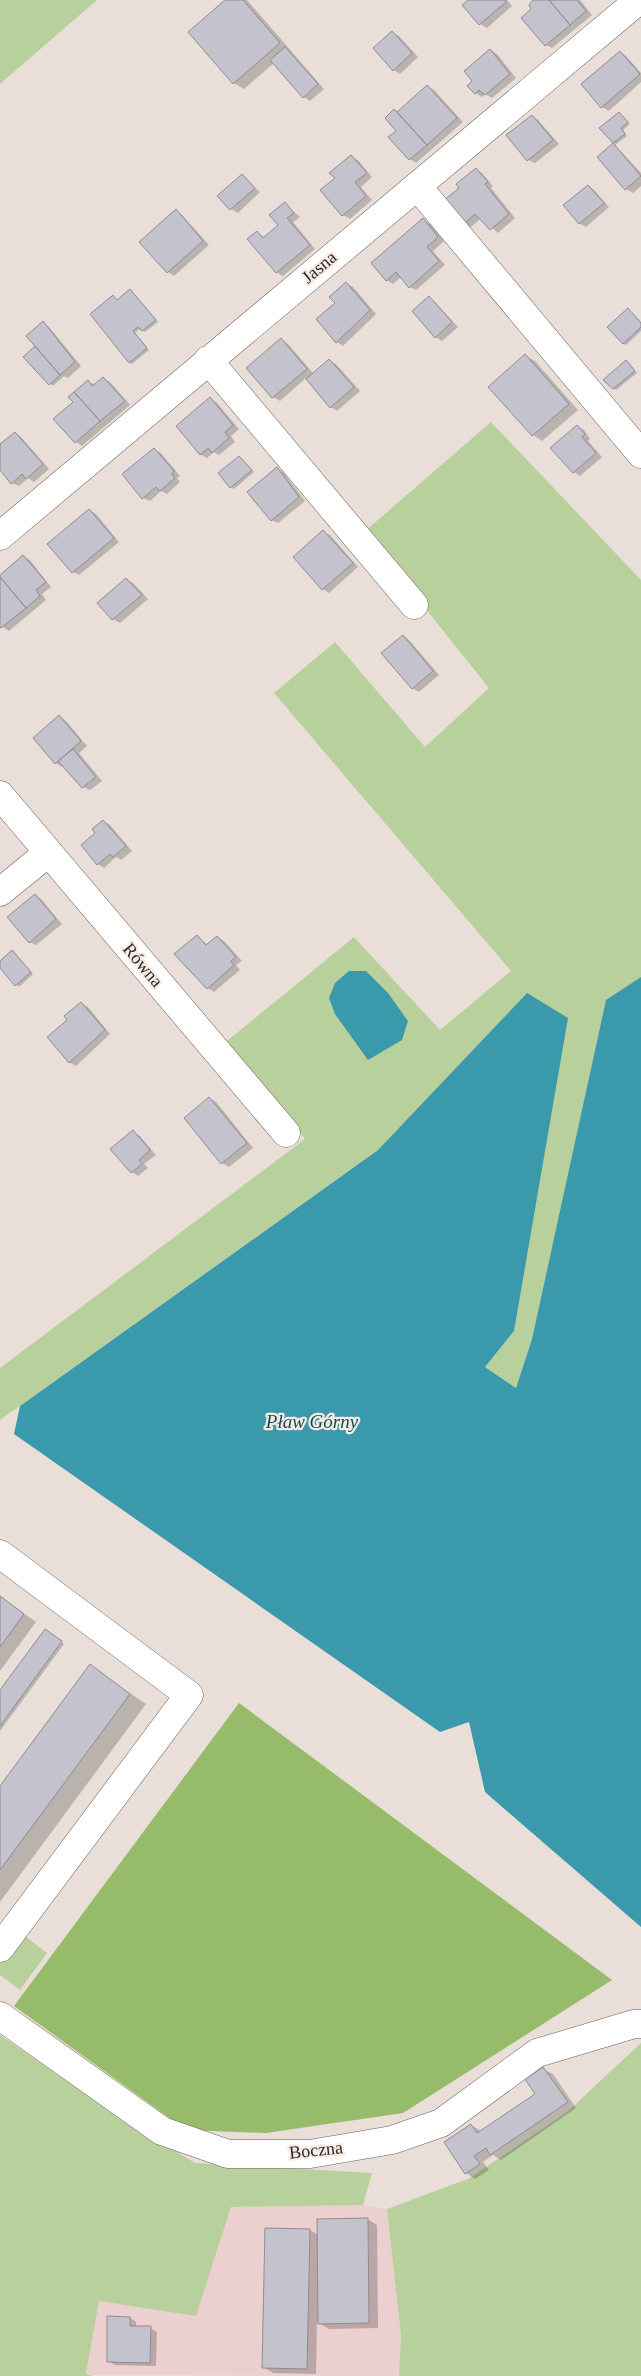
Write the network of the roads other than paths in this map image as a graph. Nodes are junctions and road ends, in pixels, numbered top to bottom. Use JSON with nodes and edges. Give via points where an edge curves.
{"nodes":[{"id":1,"x":640,"y":0,"type":"edge"},
{"id":2,"x":417,"y":186,"type":"junction"},
{"id":3,"x":208,"y":360,"type":"junction"},
{"id":4,"x":641,"y":454,"type":"edge"},
{"id":5,"x":2,"y":530,"type":"edge"},
{"id":6,"x":414,"y":605,"type":"dead end"},
{"id":7,"x":0,"y":796,"type":"edge"},
{"id":8,"x":48,"y":853,"type":"junction"},
{"id":9,"x":0,"y":892,"type":"edge"},
{"id":10,"x":286,"y":1133,"type":"dead end"},
{"id":11,"x":0,"y":1554,"type":"edge"},
{"id":12,"x":0,"y":1948,"type":"edge"},
{"id":13,"x":0,"y":2016,"type":"edge"},
{"id":14,"x":641,"y":2024,"type":"edge"}],
"edges":[{"from":1,"to":2,"type":"street","name":"Jasna"},
{"from":2,"to":3,"type":"street","name":"Jasna"},
{"from":2,"to":4,"type":"street"},
{"from":3,"to":5,"type":"street","name":"Jasna"},
{"from":3,"to":6,"type":"street"},
{"from":7,"to":8,"type":"street","name":"Równa"},
{"from":8,"to":9,"type":"street"},
{"from":8,"to":10,"type":"street","name":"Równa"},
{"from":11,"to":12,"type":"street","via":[[189,1695]]},
{"from":13,"to":14,"type":"street","name":"Boczna","via":[[162,2131],[228,2154],[310,2154],[392,2140],[441,2124],[537,2053]]}]}
